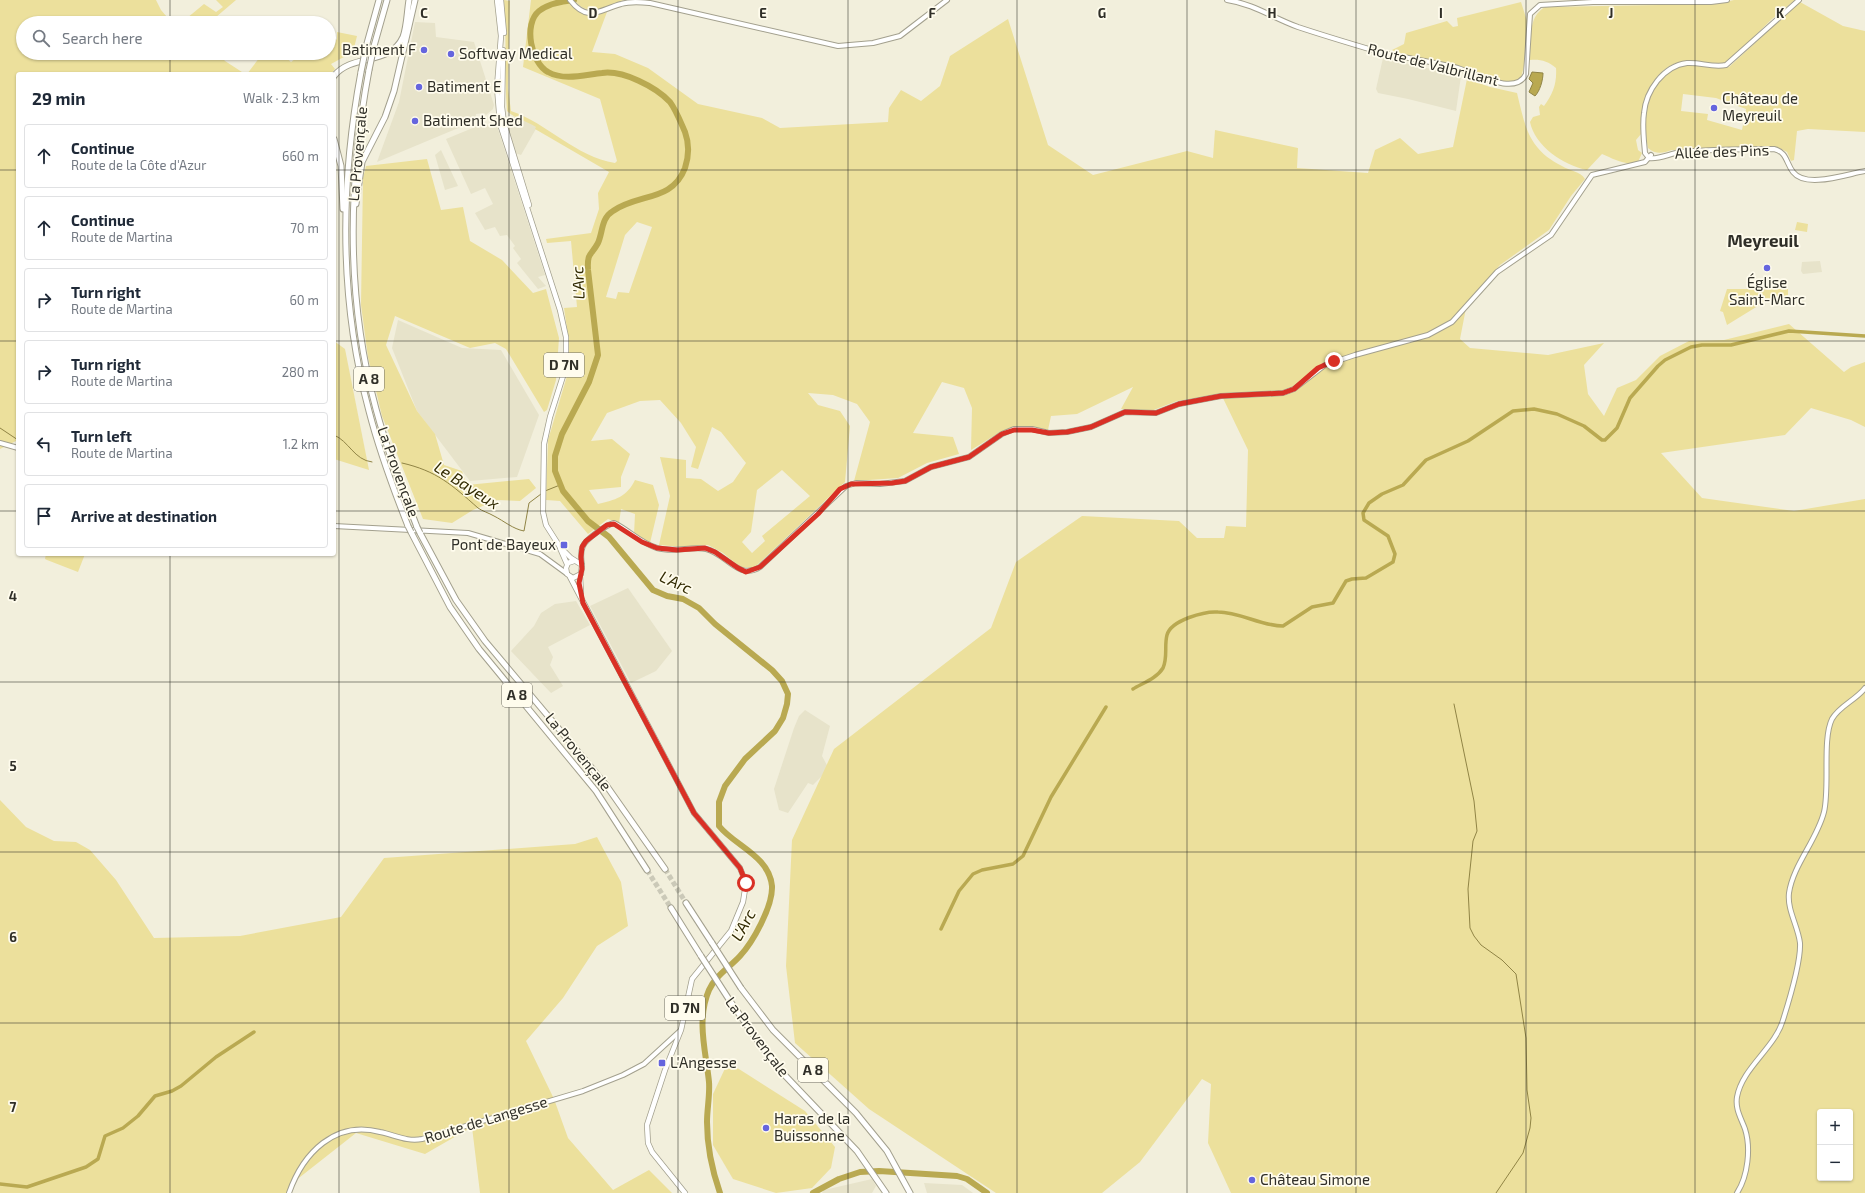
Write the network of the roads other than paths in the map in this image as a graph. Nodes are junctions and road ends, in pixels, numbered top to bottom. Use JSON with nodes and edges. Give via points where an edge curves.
{"nodes":[{"id":1,"x":379,"y":0,"type":"edge"},
{"id":2,"x":387,"y":0,"type":"edge"},
{"id":3,"x":409,"y":0,"type":"edge"},
{"id":4,"x":415,"y":0,"type":"edge"},
{"id":5,"x":497,"y":0,"type":"edge"},
{"id":6,"x":501,"y":0,"type":"edge"},
{"id":7,"x":570,"y":0,"type":"edge"},
{"id":8,"x":947,"y":0,"type":"edge"},
{"id":9,"x":1227,"y":0,"type":"edge"},
{"id":10,"x":1727,"y":0,"type":"edge"},
{"id":11,"x":1799,"y":0,"type":"edge"},
{"id":12,"x":336,"y":74,"type":"edge"},
{"id":13,"x":336,"y":147,"type":"edge"},
{"id":14,"x":1650,"y":156,"type":"junction"},
{"id":15,"x":1865,"y":171,"type":"edge"},
{"id":16,"x":344,"y":224,"type":"junction"},
{"id":17,"x":353,"y":225,"type":"junction"},
{"id":18,"x":540,"y":245,"type":"junction"},
{"id":19,"x":0,"y":444,"type":"edge"},
{"id":20,"x":16,"y":448,"type":"edge"},
{"id":21,"x":336,"y":526,"type":"edge"},
{"id":22,"x":560,"y":547,"type":"junction"},
{"id":23,"x":581,"y":557,"type":"junction"},
{"id":24,"x":576,"y":561,"type":"junction"},
{"id":25,"x":566,"y":565,"type":"junction"},
{"id":26,"x":582,"y":565,"type":"junction"},
{"id":27,"x":557,"y":566,"type":"junction"},
{"id":28,"x":568,"y":575,"type":"junction"},
{"id":29,"x":580,"y":576,"type":"junction"},
{"id":30,"x":583,"y":603,"type":"junction"},
{"id":31,"x":1865,"y":688,"type":"edge"},
{"id":32,"x":665,"y":869,"type":"tunnel mouth"},
{"id":33,"x":648,"y":870,"type":"tunnel mouth"},
{"id":34,"x":686,"y":903,"type":"tunnel mouth"},
{"id":35,"x":671,"y":908,"type":"tunnel mouth"},
{"id":36,"x":681,"y":1030,"type":"junction"},
{"id":37,"x":886,"y":1192,"type":"edge"},
{"id":38,"x":288,"y":1193,"type":"edge"},
{"id":39,"x":685,"y":1193,"type":"edge"},
{"id":40,"x":910,"y":1193,"type":"edge"},
{"id":41,"x":1737,"y":1193,"type":"edge"}],
"edges":[{"from":1,"to":16,"type":"highway","name":"La Provençale","number":"A 8","bridge":true,"via":[[366,47],[353,121]]},
{"from":2,"to":17,"type":"highway","name":"La Provençale","number":"A 8","bridge":true,"via":[[374,46],[360,122],[355,164]]},
{"from":3,"to":12,"type":"highway","via":[[405,31],[394,49],[380,56],[350,63]]},
{"from":4,"to":17,"type":"highway","via":[[394,91],[385,117],[362,162]]},
{"from":5,"to":18,"type":"main road","number":"D 7N","via":[[501,36],[497,87],[500,124]]},
{"from":6,"to":18,"type":"main road","number":"D 7N","via":[[504,38],[504,123]]},
{"from":7,"to":8,"type":"street","via":[[578,10],[587,13],[631,2],[650,3],[838,46],[887,41],[900,36]]},
{"from":9,"to":10,"type":"street","name":"Route de Valbrillant","via":[[1250,5],[1291,24],[1351,43],[1456,67],[1493,81],[1513,84],[1522,80],[1526,74],[1530,14],[1540,5]]},
{"from":11,"to":14,"type":"street","via":[[1726,65],[1684,64],[1670,68],[1663,74],[1644,111],[1645,153]]},
{"from":13,"to":16,"type":"highway","via":[[341,166]]},
{"from":14,"to":15,"type":"street","name":"Allée des Pins","via":[[1653,159],[1671,153],[1694,151],[1774,149],[1784,154],[1796,175],[1812,181]]},
{"from":14,"to":23,"type":"street","via":[[1646,162],[1592,175],[1551,235],[1501,269],[1458,317],[1446,326],[1428,335],[1355,354],[1326,365],[1289,392],[1221,396],[1179,404],[1156,413],[1125,412],[1091,427],[1067,432],[1049,433],[1026,429],[1008,431],[969,457],[931,467],[905,481],[856,483],[846,486],[760,567],[751,572],[738,568],[705,548],[677,550],[651,546],[614,524],[607,525],[586,541],[582,547]]},
{"from":16,"to":33,"type":"highway","name":"La Provençale","number":"A 8","bridge":true,"via":[[346,277],[358,364],[384,460],[408,526],[450,606],[479,649],[596,792]]},
{"from":17,"to":32,"type":"highway","name":"La Provençale","number":"A 8","bridge":true,"via":[[355,277],[365,363],[394,466],[417,527],[456,600],[485,641],[606,785]]},
{"from":18,"to":22,"type":"main road","number":"D 7N","via":[[566,337],[563,376],[544,444],[543,512],[546,524]]},
{"from":19,"to":20,"type":"street"},
{"from":21,"to":27,"type":"street","via":[[468,533],[540,554]]},
{"from":22,"to":24,"type":"main road","number":"D 7N"},
{"from":22,"to":25,"type":"main road","number":"D 7N"},
{"from":23,"to":24,"type":"street"},
{"from":23,"to":26,"type":"street"},
{"from":24,"to":25,"type":"main road"},
{"from":24,"to":26,"type":"main road"},
{"from":25,"to":27,"type":"street"},
{"from":25,"to":28,"type":"main road"},
{"from":26,"to":29,"type":"main road"},
{"from":27,"to":28,"type":"street"},
{"from":28,"to":29,"type":"main road","via":[[575,578]]},
{"from":28,"to":30,"type":"main road","number":"D 7N"},
{"from":29,"to":30,"type":"main road","number":"D 7N"},
{"from":30,"to":36,"type":"main road","number":"D 7N","via":[[694,813],[736,863],[745,878],[746,893],[733,926],[692,979]]},
{"from":31,"to":41,"type":"street","via":[[1837,712],[1830,725],[1824,812],[1789,892],[1791,912],[1800,942],[1799,962],[1780,1028],[1744,1081],[1737,1096],[1737,1110],[1747,1136],[1748,1152],[1744,1178]]},
{"from":34,"to":40,"type":"highway","name":"La Provençale","number":"A 8","bridge":true,"via":[[741,988],[773,1030],[856,1113],[886,1151]]},
{"from":35,"to":37,"type":"highway","name":"La Provençale","number":"A 8","bridge":true,"via":[[730,1002],[775,1065],[857,1151]]},
{"from":36,"to":38,"type":"street","name":"Route de Langesse","via":[[638,1068],[583,1091],[422,1139],[406,1140],[363,1128],[345,1130],[313,1151],[295,1174]]},
{"from":36,"to":39,"type":"main road","number":"D 7N","via":[[658,1090],[646,1134],[652,1152]]}]}
